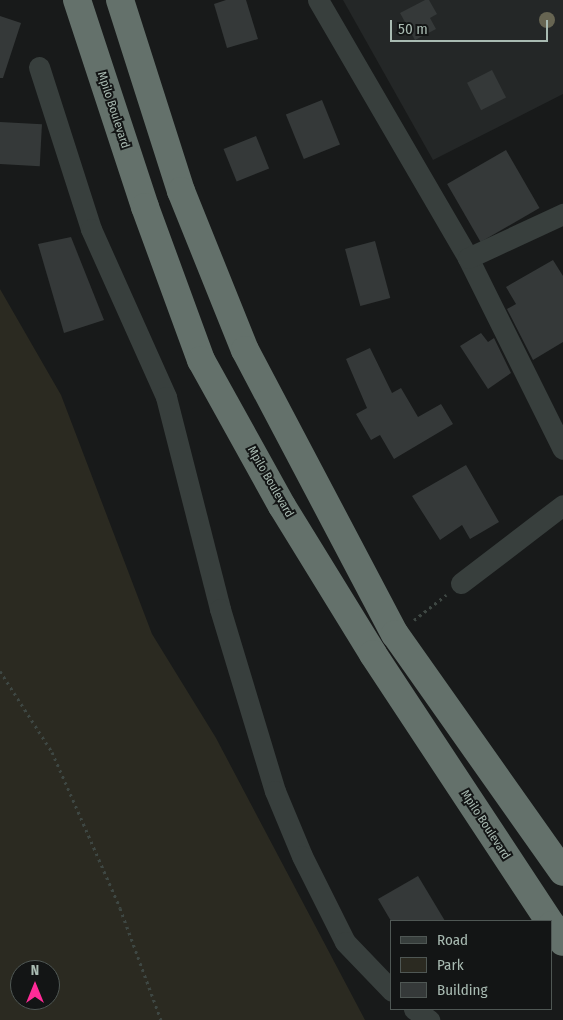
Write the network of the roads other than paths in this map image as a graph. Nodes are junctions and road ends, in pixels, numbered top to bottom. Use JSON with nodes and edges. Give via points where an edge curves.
{"nodes":[{"id":1,"x":76,"y":0,"type":"edge"},
{"id":2,"x":120,"y":0,"type":"edge"},
{"id":3,"x":318,"y":0,"type":"edge"},
{"id":4,"x":39,"y":67,"type":"dead end"},
{"id":5,"x":563,"y":214,"type":"edge"},
{"id":6,"x":468,"y":258,"type":"junction"},
{"id":7,"x":563,"y":449,"type":"edge"},
{"id":8,"x":563,"y":505,"type":"edge"},
{"id":9,"x":461,"y":583,"type":"road end"},
{"id":10,"x":563,"y":872,"type":"edge"},
{"id":11,"x":548,"y":920,"type":"edge"},
{"id":12,"x":553,"y":927,"type":"edge"},
{"id":13,"x":563,"y":942,"type":"edge"},
{"id":14,"x":390,"y":989,"type":"edge"},
{"id":15,"x":415,"y":1010,"type":"edge"},
{"id":16,"x":429,"y":1020,"type":"edge"}],
"edges":[{"from":1,"to":11,"type":"highway","name":"Mpilo Boulevard","via":[[145,207],[201,360],[282,506],[373,654]]},
{"from":2,"to":10,"type":"highway","via":[[181,191],[245,350],[395,634]]},
{"from":3,"to":6,"type":"street"},
{"from":4,"to":14,"type":"street","via":[[91,229],[166,397],[220,609],[275,791],[302,856],[345,942]]},
{"from":5,"to":6,"type":"street"},
{"from":6,"to":7,"type":"street"},
{"from":8,"to":9,"type":"street"},
{"from":12,"to":13,"type":"highway"},
{"from":15,"to":16,"type":"street"}]}
